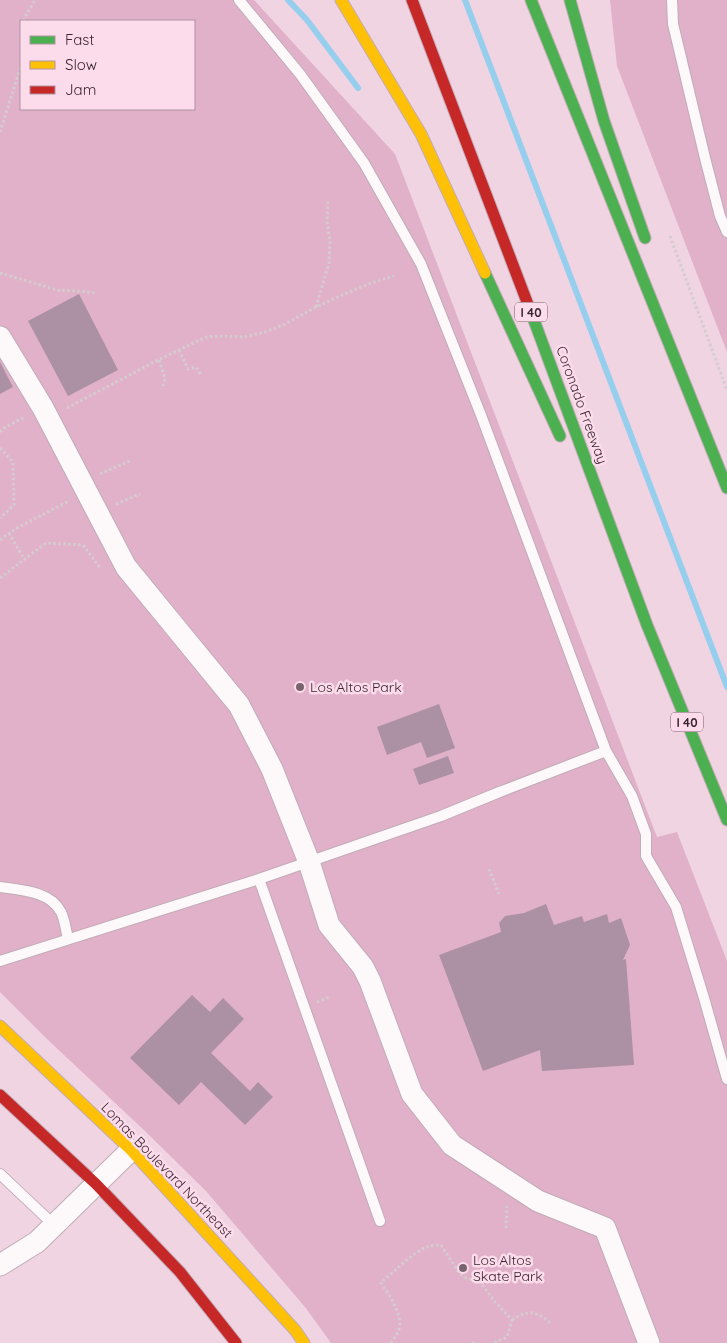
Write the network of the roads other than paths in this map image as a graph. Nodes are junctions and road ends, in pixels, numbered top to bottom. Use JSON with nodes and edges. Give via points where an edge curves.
{"nodes":[{"id":1,"x":238,"y":0,"type":"edge"},
{"id":2,"x":341,"y":0,"type":"edge"},
{"id":3,"x":412,"y":0,"type":"edge"},
{"id":4,"x":531,"y":0,"type":"edge"},
{"id":5,"x":570,"y":0,"type":"edge"},
{"id":6,"x":672,"y":0,"type":"edge"},
{"id":7,"x":727,"y":232,"type":"edge"},
{"id":8,"x":649,"y":250,"type":"dead end"},
{"id":9,"x":0,"y":338,"type":"edge"},
{"id":10,"x":691,"y":369,"type":"dead end"},
{"id":11,"x":565,"y":446,"type":"dead end"},
{"id":12,"x":727,"y":470,"type":"edge"},
{"id":13,"x":727,"y":488,"type":"edge"},
{"id":14,"x":585,"y":491,"type":"dead end"},
{"id":15,"x":647,"y":625,"type":"junction"},
{"id":16,"x":606,"y":752,"type":"junction"},
{"id":17,"x":727,"y":820,"type":"edge"},
{"id":18,"x":309,"y":862,"type":"junction"},
{"id":19,"x":258,"y":879,"type":"junction"},
{"id":20,"x":0,"y":887,"type":"edge"},
{"id":21,"x":68,"y":939,"type":"junction"},
{"id":22,"x":0,"y":961,"type":"edge"},
{"id":23,"x":0,"y":1026,"type":"edge"},
{"id":24,"x":727,"y":1079,"type":"edge"},
{"id":25,"x":0,"y":1095,"type":"edge"},
{"id":26,"x":131,"y":1150,"type":"junction"},
{"id":27,"x":0,"y":1174,"type":"edge"},
{"id":28,"x":96,"y":1184,"type":"junction"},
{"id":29,"x":380,"y":1221,"type":"dead end"},
{"id":30,"x":54,"y":1225,"type":"junction"},
{"id":31,"x":0,"y":1265,"type":"edge"},
{"id":32,"x":236,"y":1343,"type":"edge"},
{"id":33,"x":304,"y":1343,"type":"edge"},
{"id":34,"x":650,"y":1343,"type":"edge"}],
"edges":[{"from":1,"to":16,"type":"lane","via":[[300,74],[364,163],[420,264],[481,415]]},
{"from":2,"to":11,"type":"main road","via":[[421,134]]},
{"from":3,"to":15,"type":"main road","name":"Coronado Freeway","number":"I 40","via":[[509,250]]},
{"from":4,"to":13,"type":"main road"},
{"from":5,"to":8,"type":"main road","via":[[604,121]]},
{"from":6,"to":7,"type":"lane","via":[[673,24],[720,216]]},
{"from":9,"to":18,"type":"street","via":[[46,412],[126,567],[239,705],[272,769]]},
{"from":10,"to":12,"type":"main road"},
{"from":14,"to":15,"type":"main road"},
{"from":15,"to":17,"type":"main road","name":"Coronado Freeway","number":"I 40"},
{"from":16,"to":18,"type":"lane","via":[[441,816]]},
{"from":16,"to":24,"type":"lane","via":[[632,796],[646,834],[646,856],[676,907]]},
{"from":18,"to":19,"type":"lane"},
{"from":18,"to":34,"type":"street","via":[[329,925],[363,967],[370,981],[412,1094],[452,1145],[538,1200],[605,1228]]},
{"from":19,"to":21,"type":"lane"},
{"from":19,"to":29,"type":"lane"},
{"from":20,"to":21,"type":"lane","via":[[35,893],[54,902],[62,913]]},
{"from":21,"to":22,"type":"lane"},
{"from":23,"to":26,"type":"main road","name":"Lomas Boulevard Northeast"},
{"from":25,"to":28,"type":"main road"},
{"from":26,"to":28,"type":"street"},
{"from":26,"to":33,"type":"main road","name":"Lomas Boulevard Northeast"},
{"from":27,"to":30,"type":"lane"},
{"from":28,"to":30,"type":"street"},
{"from":28,"to":32,"type":"main road","via":[[180,1272]]},
{"from":30,"to":31,"type":"street","via":[[37,1242]]}]}
